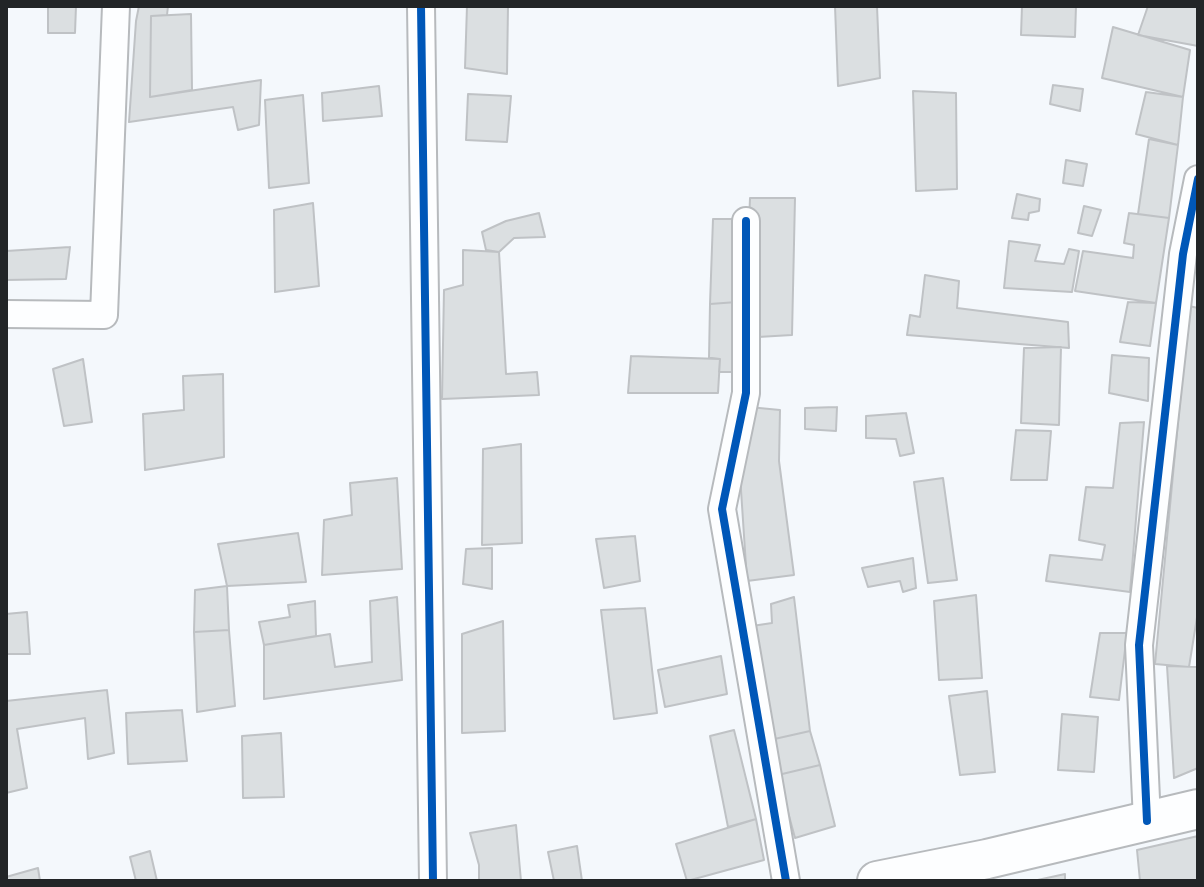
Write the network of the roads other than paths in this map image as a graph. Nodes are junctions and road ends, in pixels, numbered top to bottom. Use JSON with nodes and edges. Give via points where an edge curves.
{"nodes":[{"id":1,"x":116,"y":6,"type":"edge"},
{"id":2,"x":421,"y":6,"type":"edge"},
{"id":3,"x":1198,"y":179,"type":"edge"},
{"id":4,"x":746,"y":221,"type":"dead end"},
{"id":5,"x":6,"y":314,"type":"edge"},
{"id":6,"x":1198,"y":809,"type":"edge"},
{"id":7,"x":1147,"y":821,"type":"junction"},
{"id":8,"x":990,"y":870,"type":"edge"},
{"id":9,"x":433,"y":881,"type":"edge"},
{"id":10,"x":786,"y":881,"type":"edge"},
{"id":11,"x":877,"y":881,"type":"edge"}],
"edges":[{"from":1,"to":5,"type":"street","via":[[104,315]]},
{"from":2,"to":9,"type":"street"},
{"from":3,"to":7,"type":"street","via":[[1183,254],[1139,645]]},
{"from":4,"to":10,"type":"street","via":[[746,393],[722,509]]},
{"from":6,"to":7,"type":"street"},
{"from":7,"to":8,"type":"street"},
{"from":8,"to":11,"type":"street"}]}
